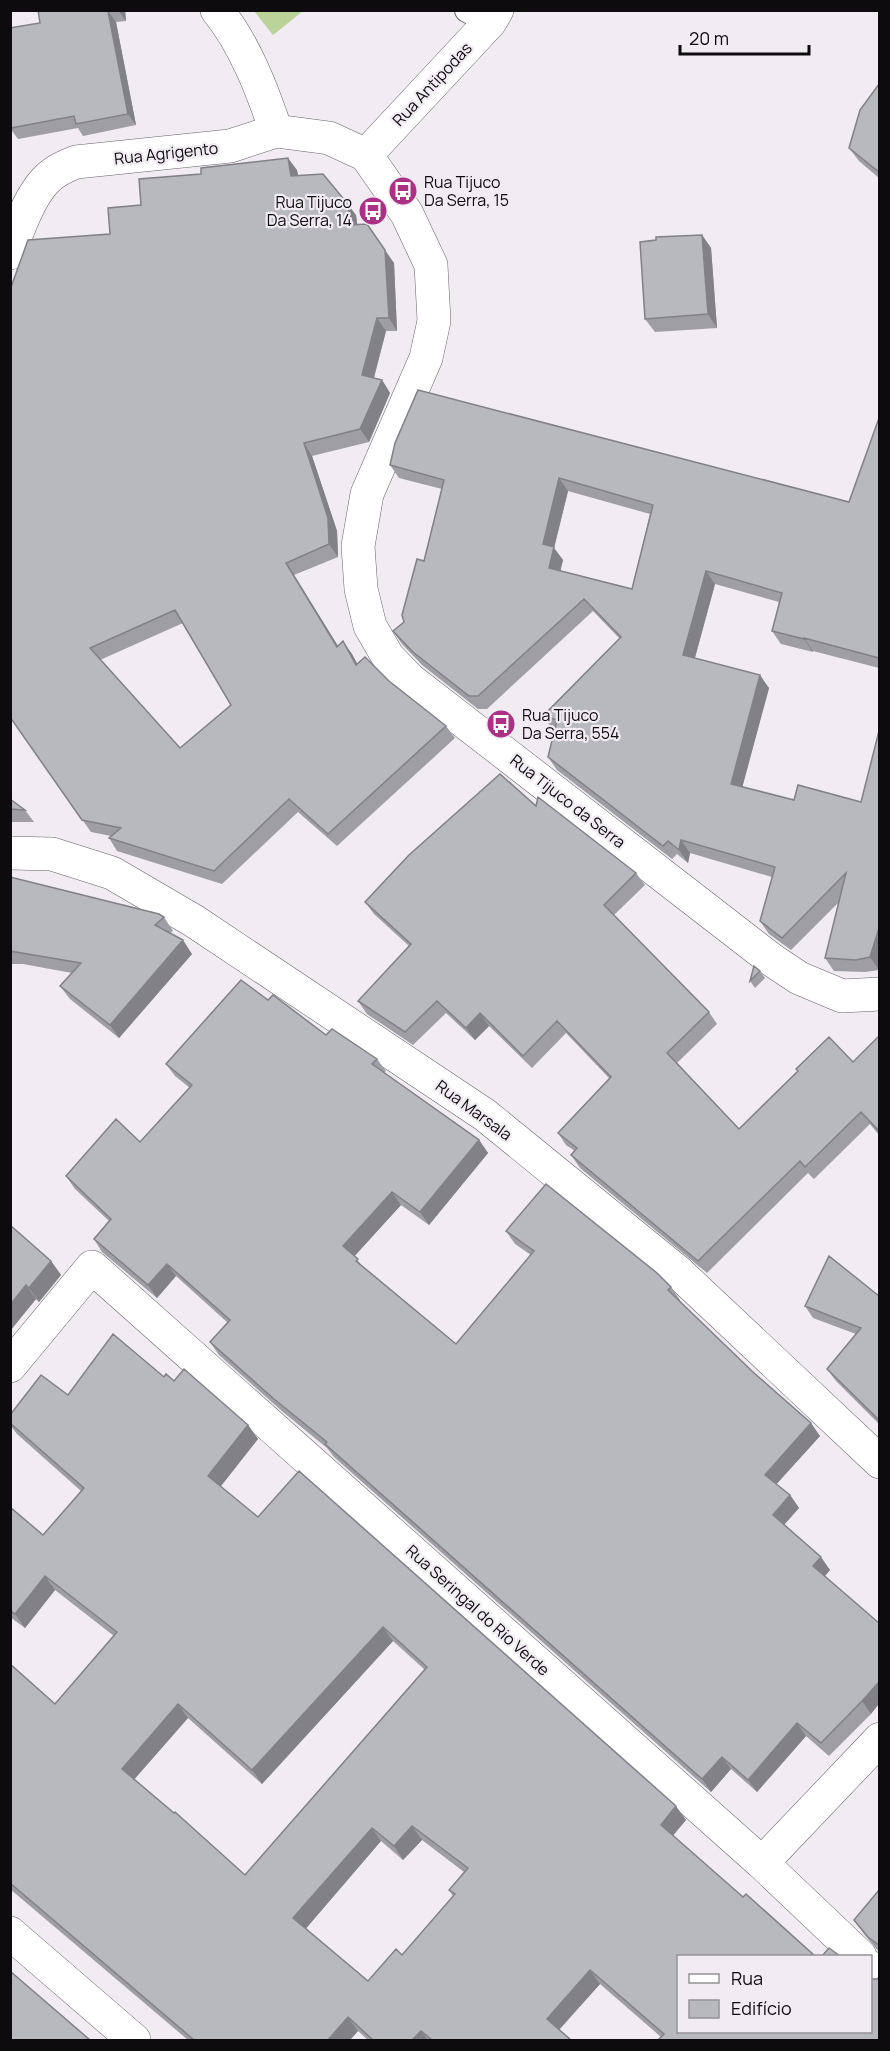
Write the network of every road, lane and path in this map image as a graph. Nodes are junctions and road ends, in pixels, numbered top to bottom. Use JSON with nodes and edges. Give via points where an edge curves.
{"nodes":[{"id":1,"x":217,"y":10,"type":"edge"},
{"id":2,"x":484,"y":14,"type":"edge"},
{"id":3,"x":276,"y":131,"type":"junction"},
{"id":4,"x":366,"y":155,"type":"junction"},
{"id":5,"x":10,"y":253,"type":"edge"},
{"id":6,"x":10,"y":853,"type":"edge"},
{"id":7,"x":879,"y":994,"type":"edge"},
{"id":8,"x":10,"y":1366,"type":"edge"},
{"id":9,"x":879,"y":1462,"type":"edge"},
{"id":10,"x":879,"y":1740,"type":"edge"},
{"id":11,"x":762,"y":1863,"type":"junction"},
{"id":12,"x":10,"y":1933,"type":"edge"},
{"id":13,"x":859,"y":1955,"type":"edge"},
{"id":14,"x":134,"y":2040,"type":"edge"}],
"edges":[{"from":1,"to":3,"type":"street","via":[[262,89]]},
{"from":2,"to":4,"type":"street","name":"Rua Antipodas"},
{"from":3,"to":4,"type":"street","name":"Rua Agrigento","via":[[329,138]]},
{"from":3,"to":5,"type":"street","name":"Rua Agrigento","via":[[230,146],[76,162],[58,170],[34,196]]},
{"from":4,"to":7,"type":"street","name":"Rua Tijuco da Serra","via":[[407,214],[431,265],[434,321],[426,357],[367,494],[358,546],[361,589],[370,626],[388,657],[409,679],[790,972],[842,996]]},
{"from":6,"to":9,"type":"street","name":"Rua Marsala","via":[[52,854],[112,873],[194,921],[485,1115],[678,1272]]},
{"from":8,"to":11,"type":"street","name":"Rua Seringal do Rio Verde","via":[[92,1267]]},
{"from":10,"to":11,"type":"street"},
{"from":11,"to":13,"type":"street","name":"Rua Seringal do Rio Verde"},
{"from":12,"to":14,"type":"street"}]}
